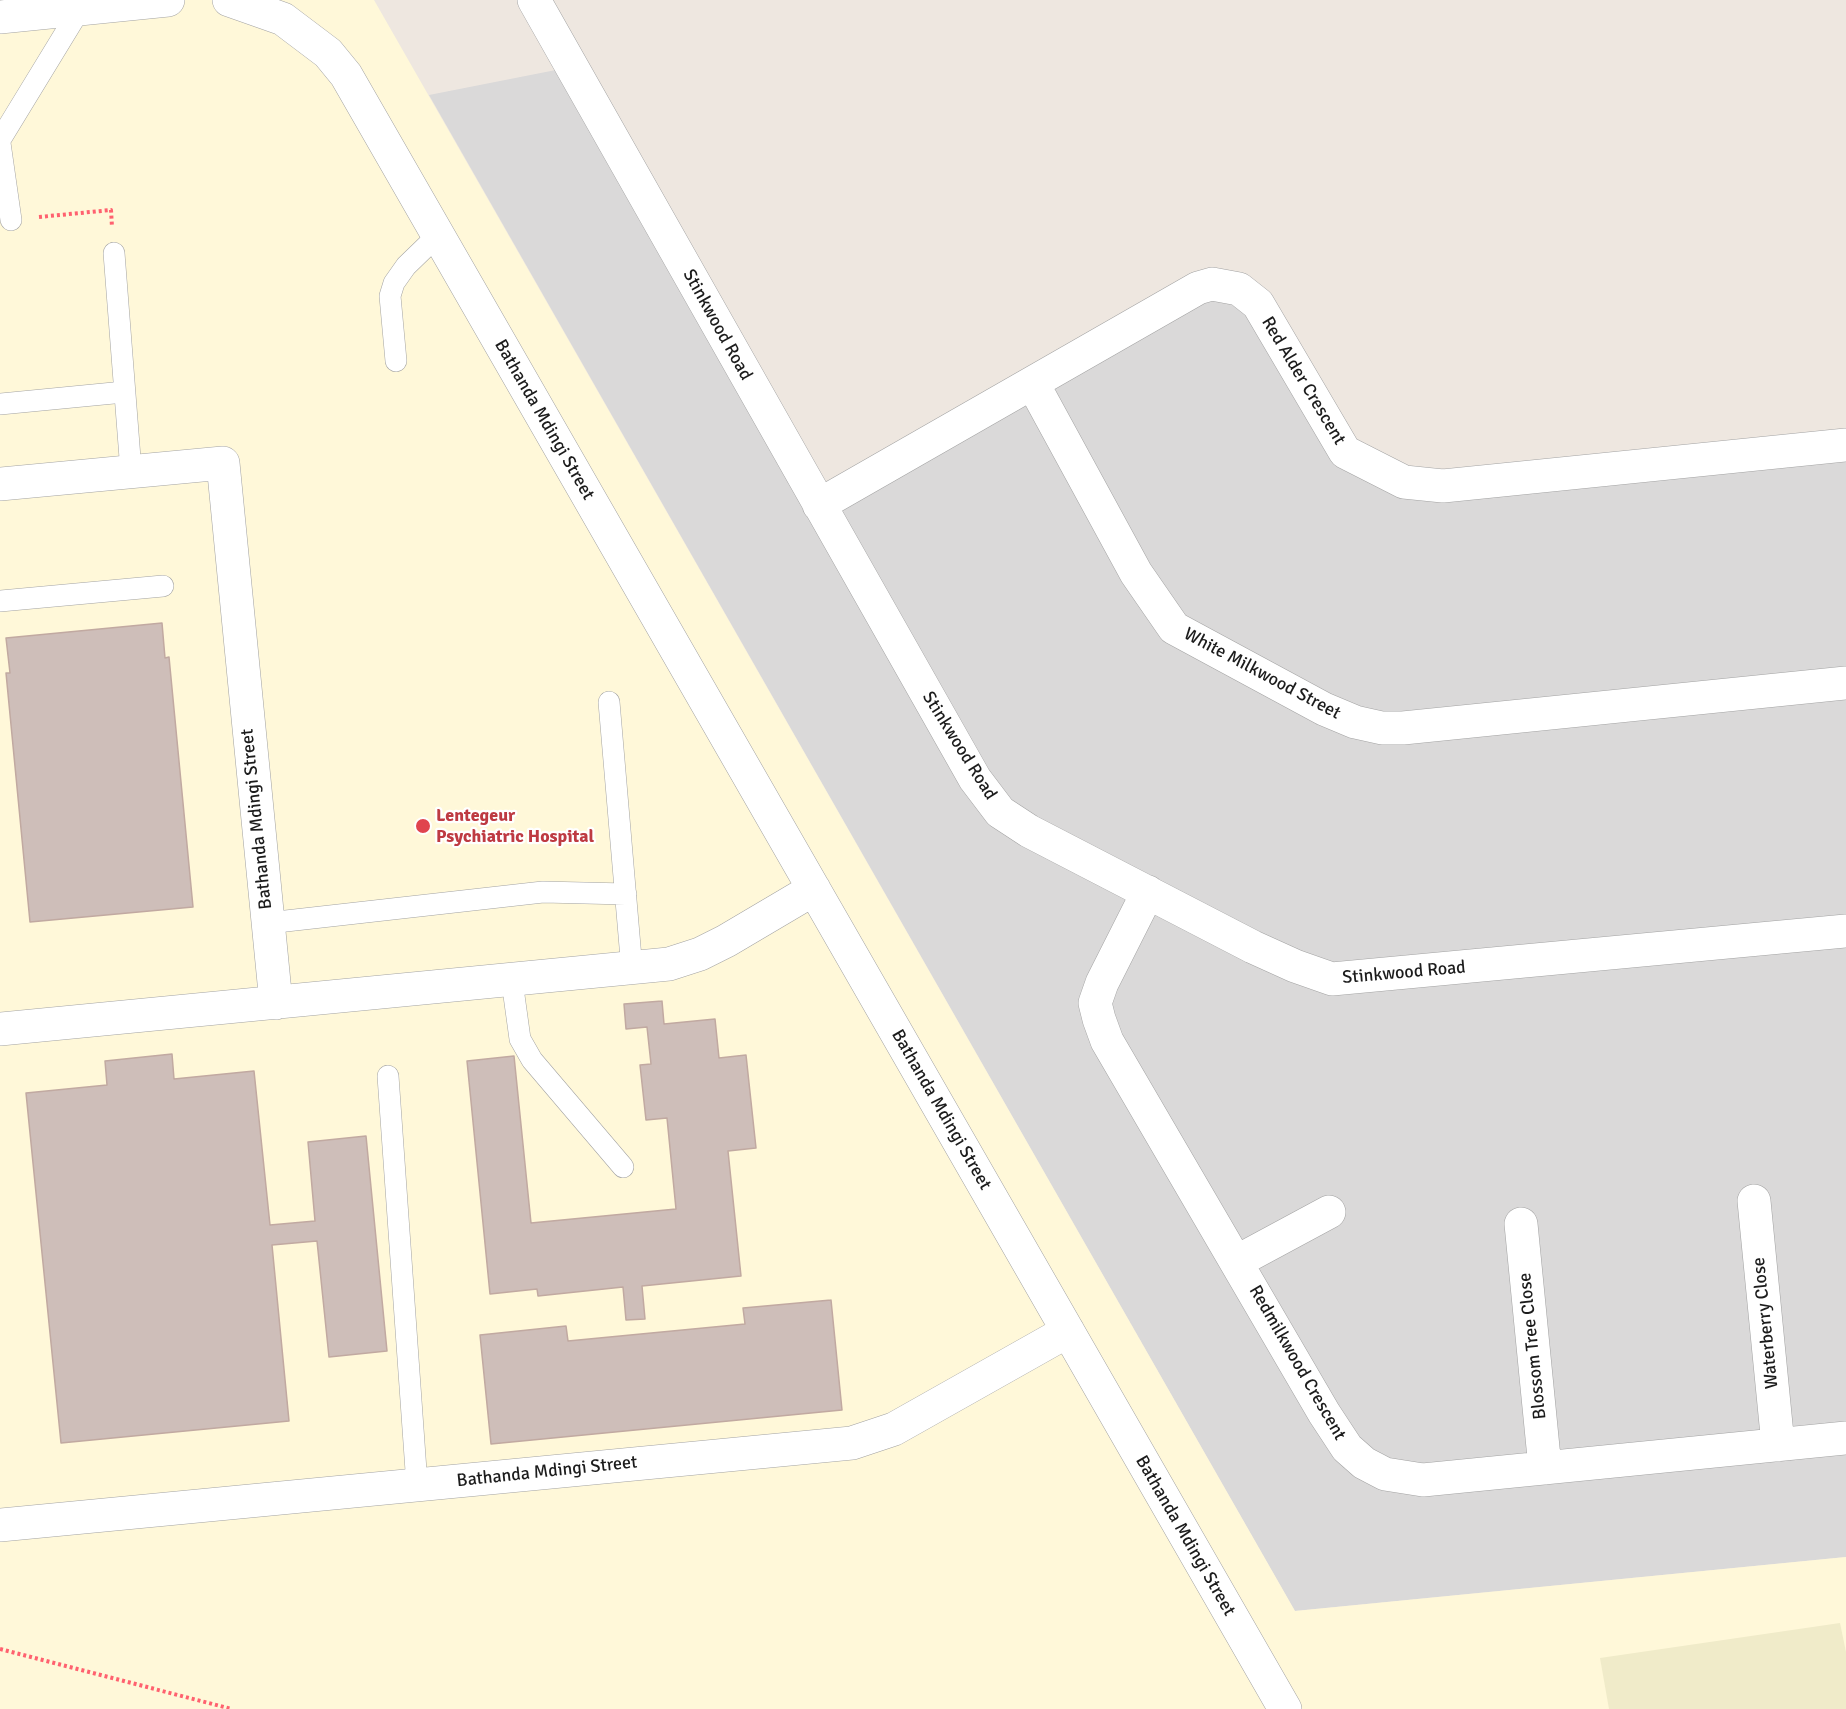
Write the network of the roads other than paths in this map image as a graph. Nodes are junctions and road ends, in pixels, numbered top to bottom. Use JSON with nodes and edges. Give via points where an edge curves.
{"nodes":[{"id":1,"x":168,"y":0,"type":"edge"},
{"id":2,"x":229,"y":0,"type":"edge"},
{"id":3,"x":534,"y":0,"type":"edge"},
{"id":4,"x":80,"y":9,"type":"junction"},
{"id":5,"x":0,"y":17,"type":"edge"},
{"id":6,"x":0,"y":142,"type":"edge"},
{"id":7,"x":10,"y":220,"type":"road end"},
{"id":8,"x":438,"y":235,"type":"junction"},
{"id":9,"x":114,"y":253,"type":"road end"},
{"id":10,"x":396,"y":361,"type":"dead end"},
{"id":11,"x":1033,"y":384,"type":"junction"},
{"id":12,"x":124,"y":392,"type":"junction"},
{"id":13,"x":0,"y":404,"type":"edge"},
{"id":14,"x":1846,"y":445,"type":"edge"},
{"id":15,"x":131,"y":471,"type":"junction"},
{"id":16,"x":0,"y":484,"type":"edge"},
{"id":17,"x":819,"y":506,"type":"junction"},
{"id":18,"x":163,"y":586,"type":"dead end"},
{"id":19,"x":0,"y":601,"type":"edge"},
{"id":20,"x":1846,"y":683,"type":"edge"},
{"id":21,"x":609,"y":702,"type":"dead end"},
{"id":22,"x":814,"y":889,"type":"junction"},
{"id":23,"x":1148,"y":892,"type":"junction"},
{"id":24,"x":626,"y":894,"type":"junction"},
{"id":25,"x":268,"y":923,"type":"junction"},
{"id":26,"x":1846,"y":931,"type":"edge"},
{"id":27,"x":632,"y":970,"type":"junction"},
{"id":28,"x":512,"y":981,"type":"junction"},
{"id":29,"x":276,"y":1003,"type":"junction"},
{"id":30,"x":0,"y":1029,"type":"edge"},
{"id":31,"x":388,"y":1076,"type":"dead end"},
{"id":32,"x":623,"y":1167,"type":"dead end"},
{"id":33,"x":1754,"y":1201,"type":"dead end"},
{"id":34,"x":1329,"y":1212,"type":"dead end"},
{"id":35,"x":1521,"y":1224,"type":"dead end"},
{"id":36,"x":1238,"y":1261,"type":"junction"},
{"id":37,"x":1068,"y":1331,"type":"junction"},
{"id":38,"x":1846,"y":1438,"type":"edge"},
{"id":39,"x":1778,"y":1445,"type":"junction"},
{"id":40,"x":1545,"y":1468,"type":"junction"},
{"id":41,"x":417,"y":1485,"type":"junction"},
{"id":42,"x":0,"y":1525,"type":"edge"},
{"id":43,"x":1285,"y":1709,"type":"edge"}],
"edges":[{"from":1,"to":4,"type":"street"},
{"from":2,"to":8,"type":"street","name":"Bathanda Mdingi Street","via":[[283,19],[328,53],[346,75]]},
{"from":3,"to":17,"type":"street","name":"Stinkwood Road"},
{"from":4,"to":5,"type":"street"},
{"from":4,"to":6,"type":"lane"},
{"from":6,"to":7,"type":"lane"},
{"from":8,"to":10,"type":"lane","via":[[406,266],[392,289]]},
{"from":8,"to":22,"type":"street","name":"Bathanda Mdingi Street"},
{"from":9,"to":12,"type":"lane"},
{"from":11,"to":14,"type":"street","name":"Red Alder Crescent","via":[[1198,288],[1227,285],[1250,295],[1258,304],[1345,452],[1404,482],[1443,486]]},
{"from":11,"to":17,"type":"street","name":"Red Alder Crescent"},
{"from":11,"to":20,"type":"street","name":"White Milkwood Street","via":[[1136,573],[1174,628],[1355,722],[1403,728]]},
{"from":12,"to":13,"type":"lane"},
{"from":12,"to":15,"type":"lane"},
{"from":15,"to":16,"type":"street","name":"Bathanda Mdingi Street"},
{"from":15,"to":25,"type":"street","name":"Bathanda Mdingi Street","via":[[223,463]]},
{"from":17,"to":23,"type":"street","name":"Stinkwood Road","via":[[975,779],[1000,812]]},
{"from":18,"to":19,"type":"lane"},
{"from":21,"to":24,"type":"lane"},
{"from":22,"to":27,"type":"street","via":[[700,954]]},
{"from":22,"to":37,"type":"street","name":"Bathanda Mdingi Street"},
{"from":23,"to":26,"type":"street","name":"Stinkwood Road","via":[[1253,947],[1332,979]]},
{"from":23,"to":36,"type":"street","name":"Redmilkwood Crescent","via":[[1095,1003],[1107,1041]]},
{"from":24,"to":25,"type":"lane","via":[[543,892]]},
{"from":24,"to":27,"type":"lane"},
{"from":25,"to":29,"type":"street","name":"Bathanda Mdingi Street"},
{"from":27,"to":28,"type":"street"},
{"from":28,"to":29,"type":"street"},
{"from":28,"to":32,"type":"lane","via":[[520,1039],[532,1060]]},
{"from":29,"to":30,"type":"street"},
{"from":31,"to":41,"type":"lane"},
{"from":33,"to":39,"type":"street","name":"Waterberry Close"},
{"from":34,"to":36,"type":"street"},
{"from":35,"to":40,"type":"street","name":"Blossom Tree Close"},
{"from":36,"to":40,"type":"street","name":"Redmilkwood Crescent","via":[[1324,1413],[1347,1448],[1364,1463],[1385,1474],[1423,1480]]},
{"from":37,"to":41,"type":"street","name":"Bathanda Mdingi Street","via":[[894,1429],[867,1439]]},
{"from":37,"to":43,"type":"street","name":"Bathanda Mdingi Street"},
{"from":38,"to":39,"type":"street","name":"Redmilkwood Crescent"},
{"from":39,"to":40,"type":"street","name":"Redmilkwood Crescent"},
{"from":41,"to":42,"type":"street","name":"Bathanda Mdingi Street"}]}
